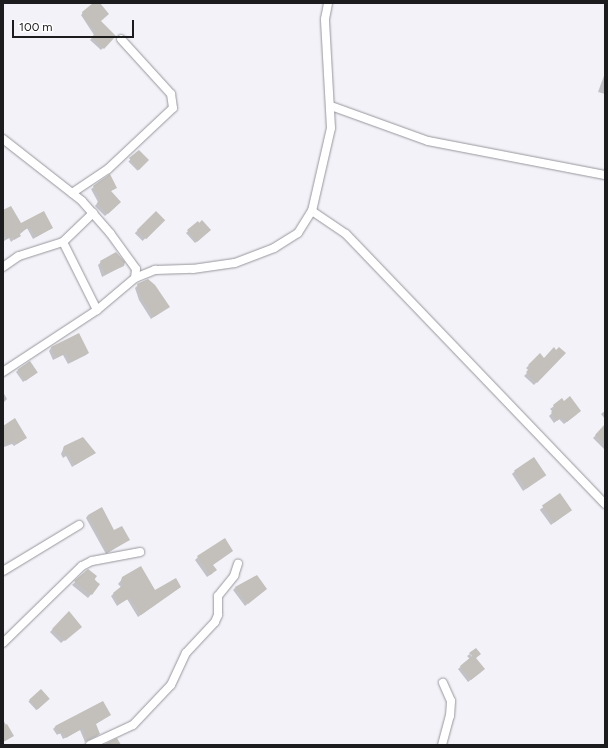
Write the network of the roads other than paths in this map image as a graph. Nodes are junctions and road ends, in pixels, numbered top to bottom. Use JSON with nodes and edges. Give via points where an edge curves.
{"nodes":[{"id":1,"x":328,"y":3,"type":"edge"},
{"id":2,"x":121,"y":39,"type":"dead end"},
{"id":3,"x":331,"y":106,"type":"junction"},
{"id":4,"x":3,"y":138,"type":"edge"},
{"id":5,"x":605,"y":174,"type":"edge"},
{"id":6,"x":72,"y":193,"type":"junction"},
{"id":7,"x":312,"y":211,"type":"junction"},
{"id":8,"x":92,"y":213,"type":"junction"},
{"id":9,"x":63,"y":242,"type":"junction"},
{"id":10,"x":3,"y":267,"type":"edge"},
{"id":11,"x":135,"y":278,"type":"junction"},
{"id":12,"x":97,"y":310,"type":"junction"},
{"id":13,"x":3,"y":372,"type":"edge"},
{"id":14,"x":605,"y":504,"type":"edge"},
{"id":15,"x":79,"y":525,"type":"dead end"},
{"id":16,"x":140,"y":552,"type":"dead end"},
{"id":17,"x":238,"y":564,"type":"dead end"},
{"id":18,"x":3,"y":571,"type":"edge"},
{"id":19,"x":3,"y":643,"type":"edge"},
{"id":20,"x":443,"y":683,"type":"dead end"},
{"id":21,"x":90,"y":745,"type":"edge"},
{"id":22,"x":442,"y":745,"type":"edge"}],
"edges":[{"from":1,"to":3,"type":"street","via":[[324,19]]},
{"from":2,"to":6,"type":"street","via":[[172,94],[173,108],[108,169]]},
{"from":3,"to":5,"type":"street","via":[[428,141]]},
{"from":3,"to":7,"type":"street","via":[[326,161]]},
{"from":4,"to":6,"type":"street"},
{"from":6,"to":8,"type":"street"},
{"from":7,"to":11,"type":"street","via":[[298,233],[274,248],[235,263],[193,269],[155,270]]},
{"from":7,"to":14,"type":"street","via":[[346,234]]},
{"from":8,"to":9,"type":"street"},
{"from":8,"to":11,"type":"street","via":[[132,261],[136,269]]},
{"from":9,"to":10,"type":"street","via":[[19,256]]},
{"from":9,"to":12,"type":"street"},
{"from":11,"to":12,"type":"street"},
{"from":12,"to":13,"type":"street"},
{"from":15,"to":18,"type":"street"},
{"from":16,"to":19,"type":"street","via":[[92,561],[82,566]]},
{"from":17,"to":21,"type":"street","via":[[234,576],[218,596],[215,622],[186,653],[171,685],[133,725]]},
{"from":20,"to":22,"type":"street","via":[[451,701],[450,716]]}]}
